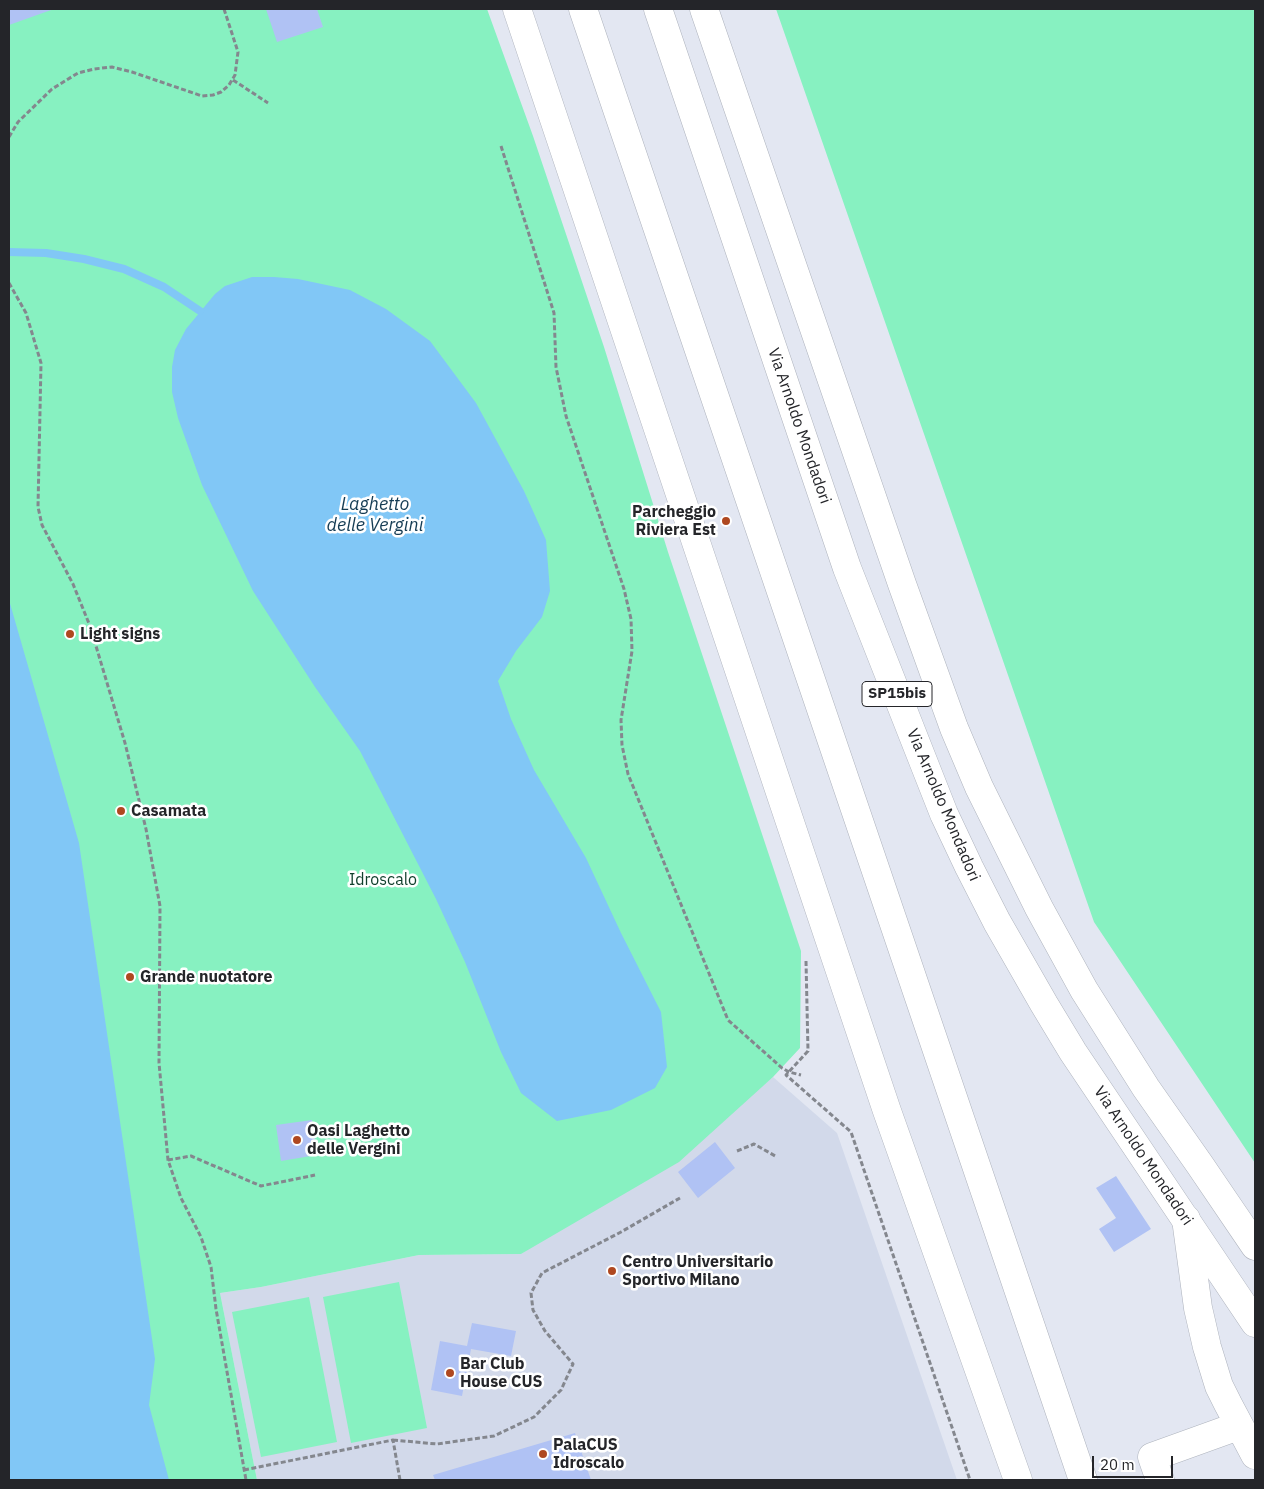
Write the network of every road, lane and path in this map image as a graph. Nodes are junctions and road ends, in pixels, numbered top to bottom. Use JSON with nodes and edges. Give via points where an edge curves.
{"nodes":[{"id":1,"x":224,"y":9,"type":"edge"},
{"id":2,"x":517,"y":9,"type":"edge"},
{"id":3,"x":583,"y":9,"type":"edge"},
{"id":4,"x":658,"y":9,"type":"edge"},
{"id":5,"x":704,"y":9,"type":"edge"},
{"id":6,"x":232,"y":80,"type":"junction"},
{"id":7,"x":268,"y":103,"type":"dead end"},
{"id":8,"x":9,"y":137,"type":"edge"},
{"id":9,"x":501,"y":146,"type":"dead end"},
{"id":10,"x":9,"y":283,"type":"edge"},
{"id":11,"x":806,"y":958,"type":"dead end"},
{"id":12,"x":788,"y":1072,"type":"junction"},
{"id":13,"x":802,"y":1075,"type":"dead end"},
{"id":14,"x":737,"y":1151,"type":"dead end"},
{"id":15,"x":777,"y":1157,"type":"dead end"},
{"id":16,"x":168,"y":1160,"type":"junction"},
{"id":17,"x":314,"y":1175,"type":"dead end"},
{"id":18,"x":680,"y":1198,"type":"dead end"},
{"id":19,"x":1186,"y":1219,"type":"junction"},
{"id":20,"x":1255,"y":1246,"type":"edge"},
{"id":21,"x":1255,"y":1322,"type":"edge"},
{"id":22,"x":1227,"y":1430,"type":"dead end"},
{"id":23,"x":393,"y":1440,"type":"junction"},
{"id":24,"x":1255,"y":1455,"type":"edge"},
{"id":25,"x":244,"y":1470,"type":"junction"},
{"id":26,"x":246,"y":1480,"type":"edge"},
{"id":27,"x":400,"y":1480,"type":"edge"},
{"id":28,"x":970,"y":1480,"type":"edge"},
{"id":29,"x":1018,"y":1480,"type":"edge"},
{"id":30,"x":1083,"y":1480,"type":"edge"},
{"id":31,"x":1160,"y":1480,"type":"edge"}],
"edges":[{"from":1,"to":6,"type":"path","via":[[238,52]]},
{"from":2,"to":29,"type":"main road","via":[[884,1103]]},
{"from":3,"to":30,"type":"main road"},
{"from":4,"to":19,"type":"main road","name":"Via Arnoldo Mondadori","number":"SP15bis","via":[[848,568],[944,814],[997,922],[1044,1004]]},
{"from":5,"to":20,"type":"main road","number":"SP15bis","via":[[902,584],[979,787],[1038,908],[1084,990],[1146,1088]]},
{"from":6,"to":7,"type":"path"},
{"from":6,"to":8,"type":"path","via":[[221,92],[202,96],[112,68],[78,73],[52,90],[18,122]]},
{"from":9,"to":12,"type":"path","via":[[554,313],[556,367],[566,416],[631,619],[632,650],[621,720],[628,774],[728,1020]]},
{"from":10,"to":16,"type":"path","via":[[26,314],[41,363],[38,507],[42,525],[73,584],[90,626],[125,743],[160,906],[159,1063]]},
{"from":11,"to":12,"type":"path","via":[[808,1051]]},
{"from":12,"to":13,"type":"path"},
{"from":12,"to":28,"type":"path","via":[[786,1075],[851,1132]]},
{"from":14,"to":15,"type":"path","via":[[754,1144]]},
{"from":16,"to":17,"type":"path","via":[[191,1156],[261,1186]]},
{"from":16,"to":25,"type":"path","via":[[181,1198],[201,1237],[210,1267]]},
{"from":18,"to":23,"type":"path","via":[[542,1274],[530,1293],[533,1310],[545,1331],[573,1364],[561,1390],[534,1417],[494,1436],[437,1444]]},
{"from":19,"to":21,"type":"main road","name":"Via Arnoldo Mondadori","number":"SP15bis"},
{"from":19,"to":24,"type":"main road","via":[[1207,1347],[1224,1395]]},
{"from":22,"to":31,"type":"main road","via":[[1152,1457]]},
{"from":23,"to":25,"type":"path"},
{"from":23,"to":27,"type":"path"},
{"from":25,"to":26,"type":"path"}]}
